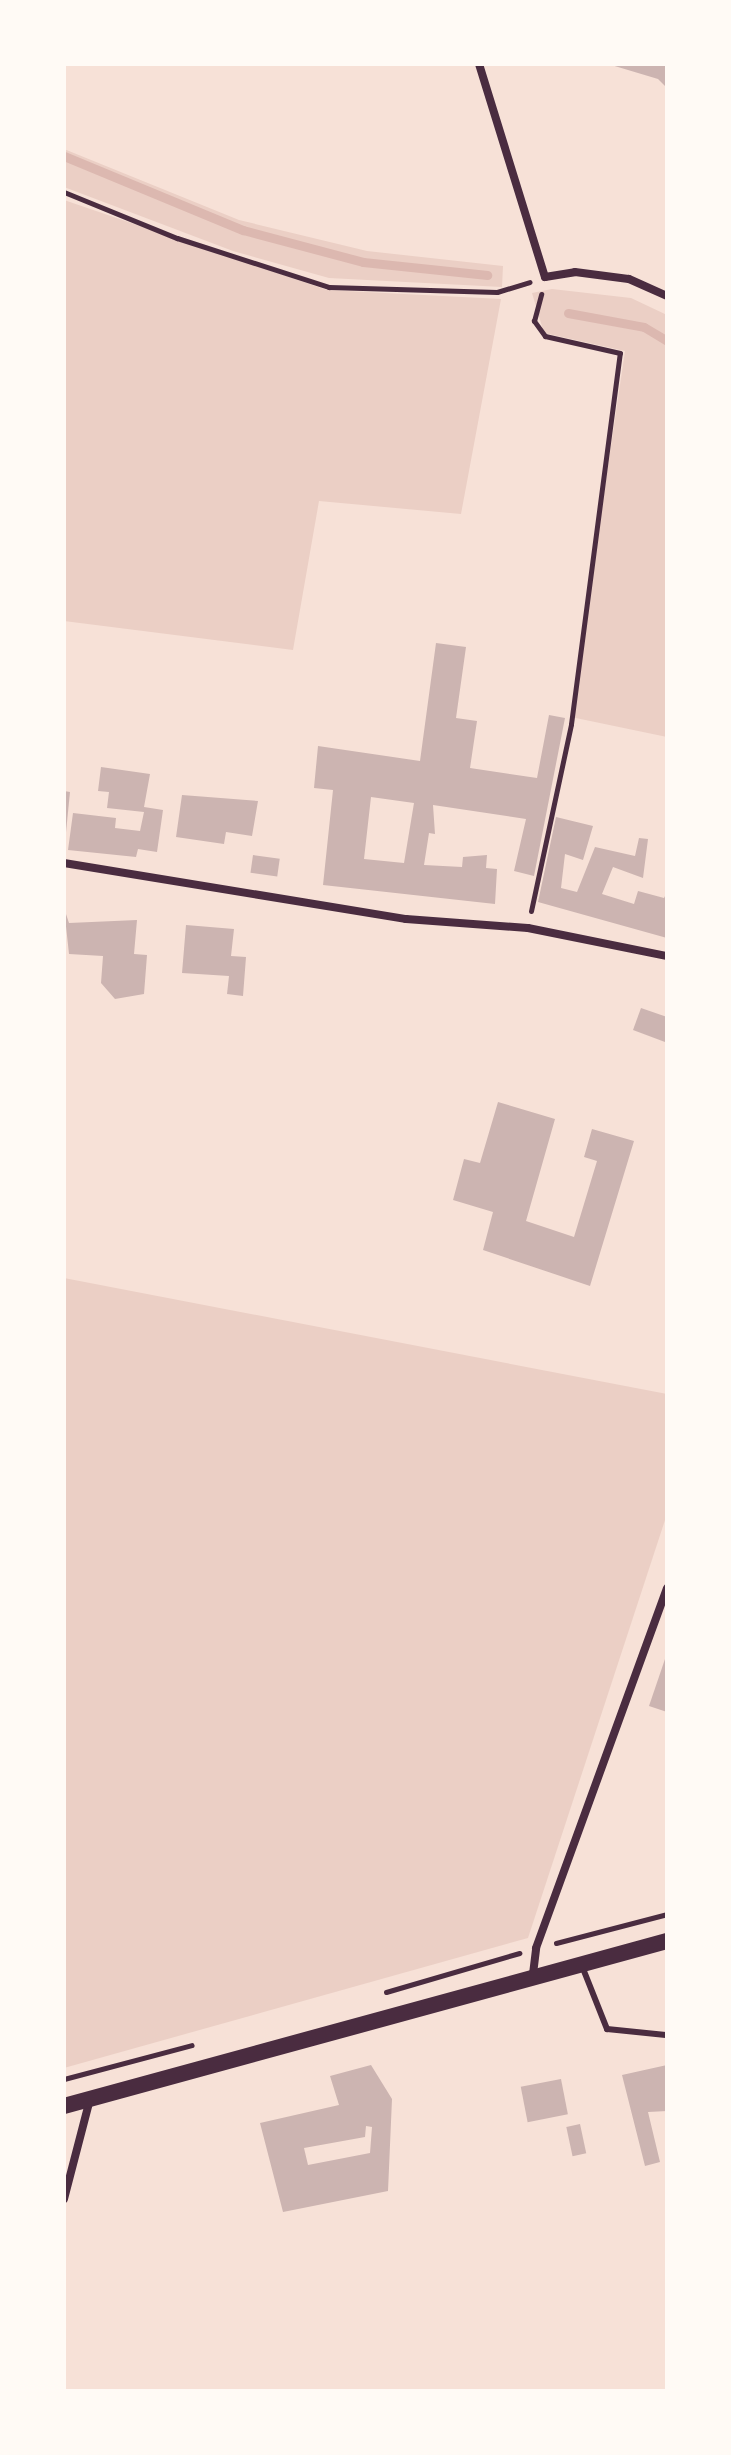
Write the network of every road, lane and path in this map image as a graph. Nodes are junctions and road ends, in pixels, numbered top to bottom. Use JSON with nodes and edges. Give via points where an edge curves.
{"nodes":[{"id":1,"x":479,"y":64,"type":"edge"},
{"id":2,"x":64,"y":192,"type":"edge"},
{"id":3,"x":545,"y":277,"type":"junction"},
{"id":4,"x":667,"y":296,"type":"edge"},
{"id":5,"x":64,"y":863,"type":"edge"},
{"id":6,"x":528,"y":928,"type":"junction"},
{"id":7,"x":667,"y":956,"type":"edge"},
{"id":8,"x":667,"y":1588,"type":"edge"},
{"id":9,"x":667,"y":1914,"type":"edge"},
{"id":10,"x":667,"y":1941,"type":"edge"},
{"id":11,"x":536,"y":1948,"type":"junction"},
{"id":12,"x":580,"y":1962,"type":"junction"},
{"id":13,"x":533,"y":1974,"type":"junction"},
{"id":14,"x":370,"y":1996,"type":"dead end"},
{"id":15,"x":666,"y":2035,"type":"edge"},
{"id":16,"x":205,"y":2042,"type":"dead end"},
{"id":17,"x":64,"y":2079,"type":"edge"},
{"id":18,"x":91,"y":2099,"type":"junction"},
{"id":19,"x":64,"y":2106,"type":"edge"},
{"id":20,"x":64,"y":2199,"type":"edge"}],
"edges":[{"from":1,"to":3,"type":"street"},
{"from":2,"to":3,"type":"path","via":[[177,238],[329,287],[497,292]]},
{"from":3,"to":4,"type":"street","via":[[575,272],[629,279]]},
{"from":3,"to":6,"type":"path","via":[[538,331],[620,353],[571,724]]},
{"from":5,"to":6,"type":"street","via":[[406,919]]},
{"from":6,"to":7,"type":"street"},
{"from":8,"to":11,"type":"street"},
{"from":9,"to":11,"type":"path"},
{"from":10,"to":12,"type":"main road"},
{"from":11,"to":13,"type":"street"},
{"from":11,"to":14,"type":"path"},
{"from":12,"to":13,"type":"main road"},
{"from":12,"to":15,"type":"lane","via":[[607,2029]]},
{"from":13,"to":18,"type":"main road"},
{"from":16,"to":17,"type":"path"},
{"from":18,"to":19,"type":"main road"},
{"from":18,"to":20,"type":"street"}]}
